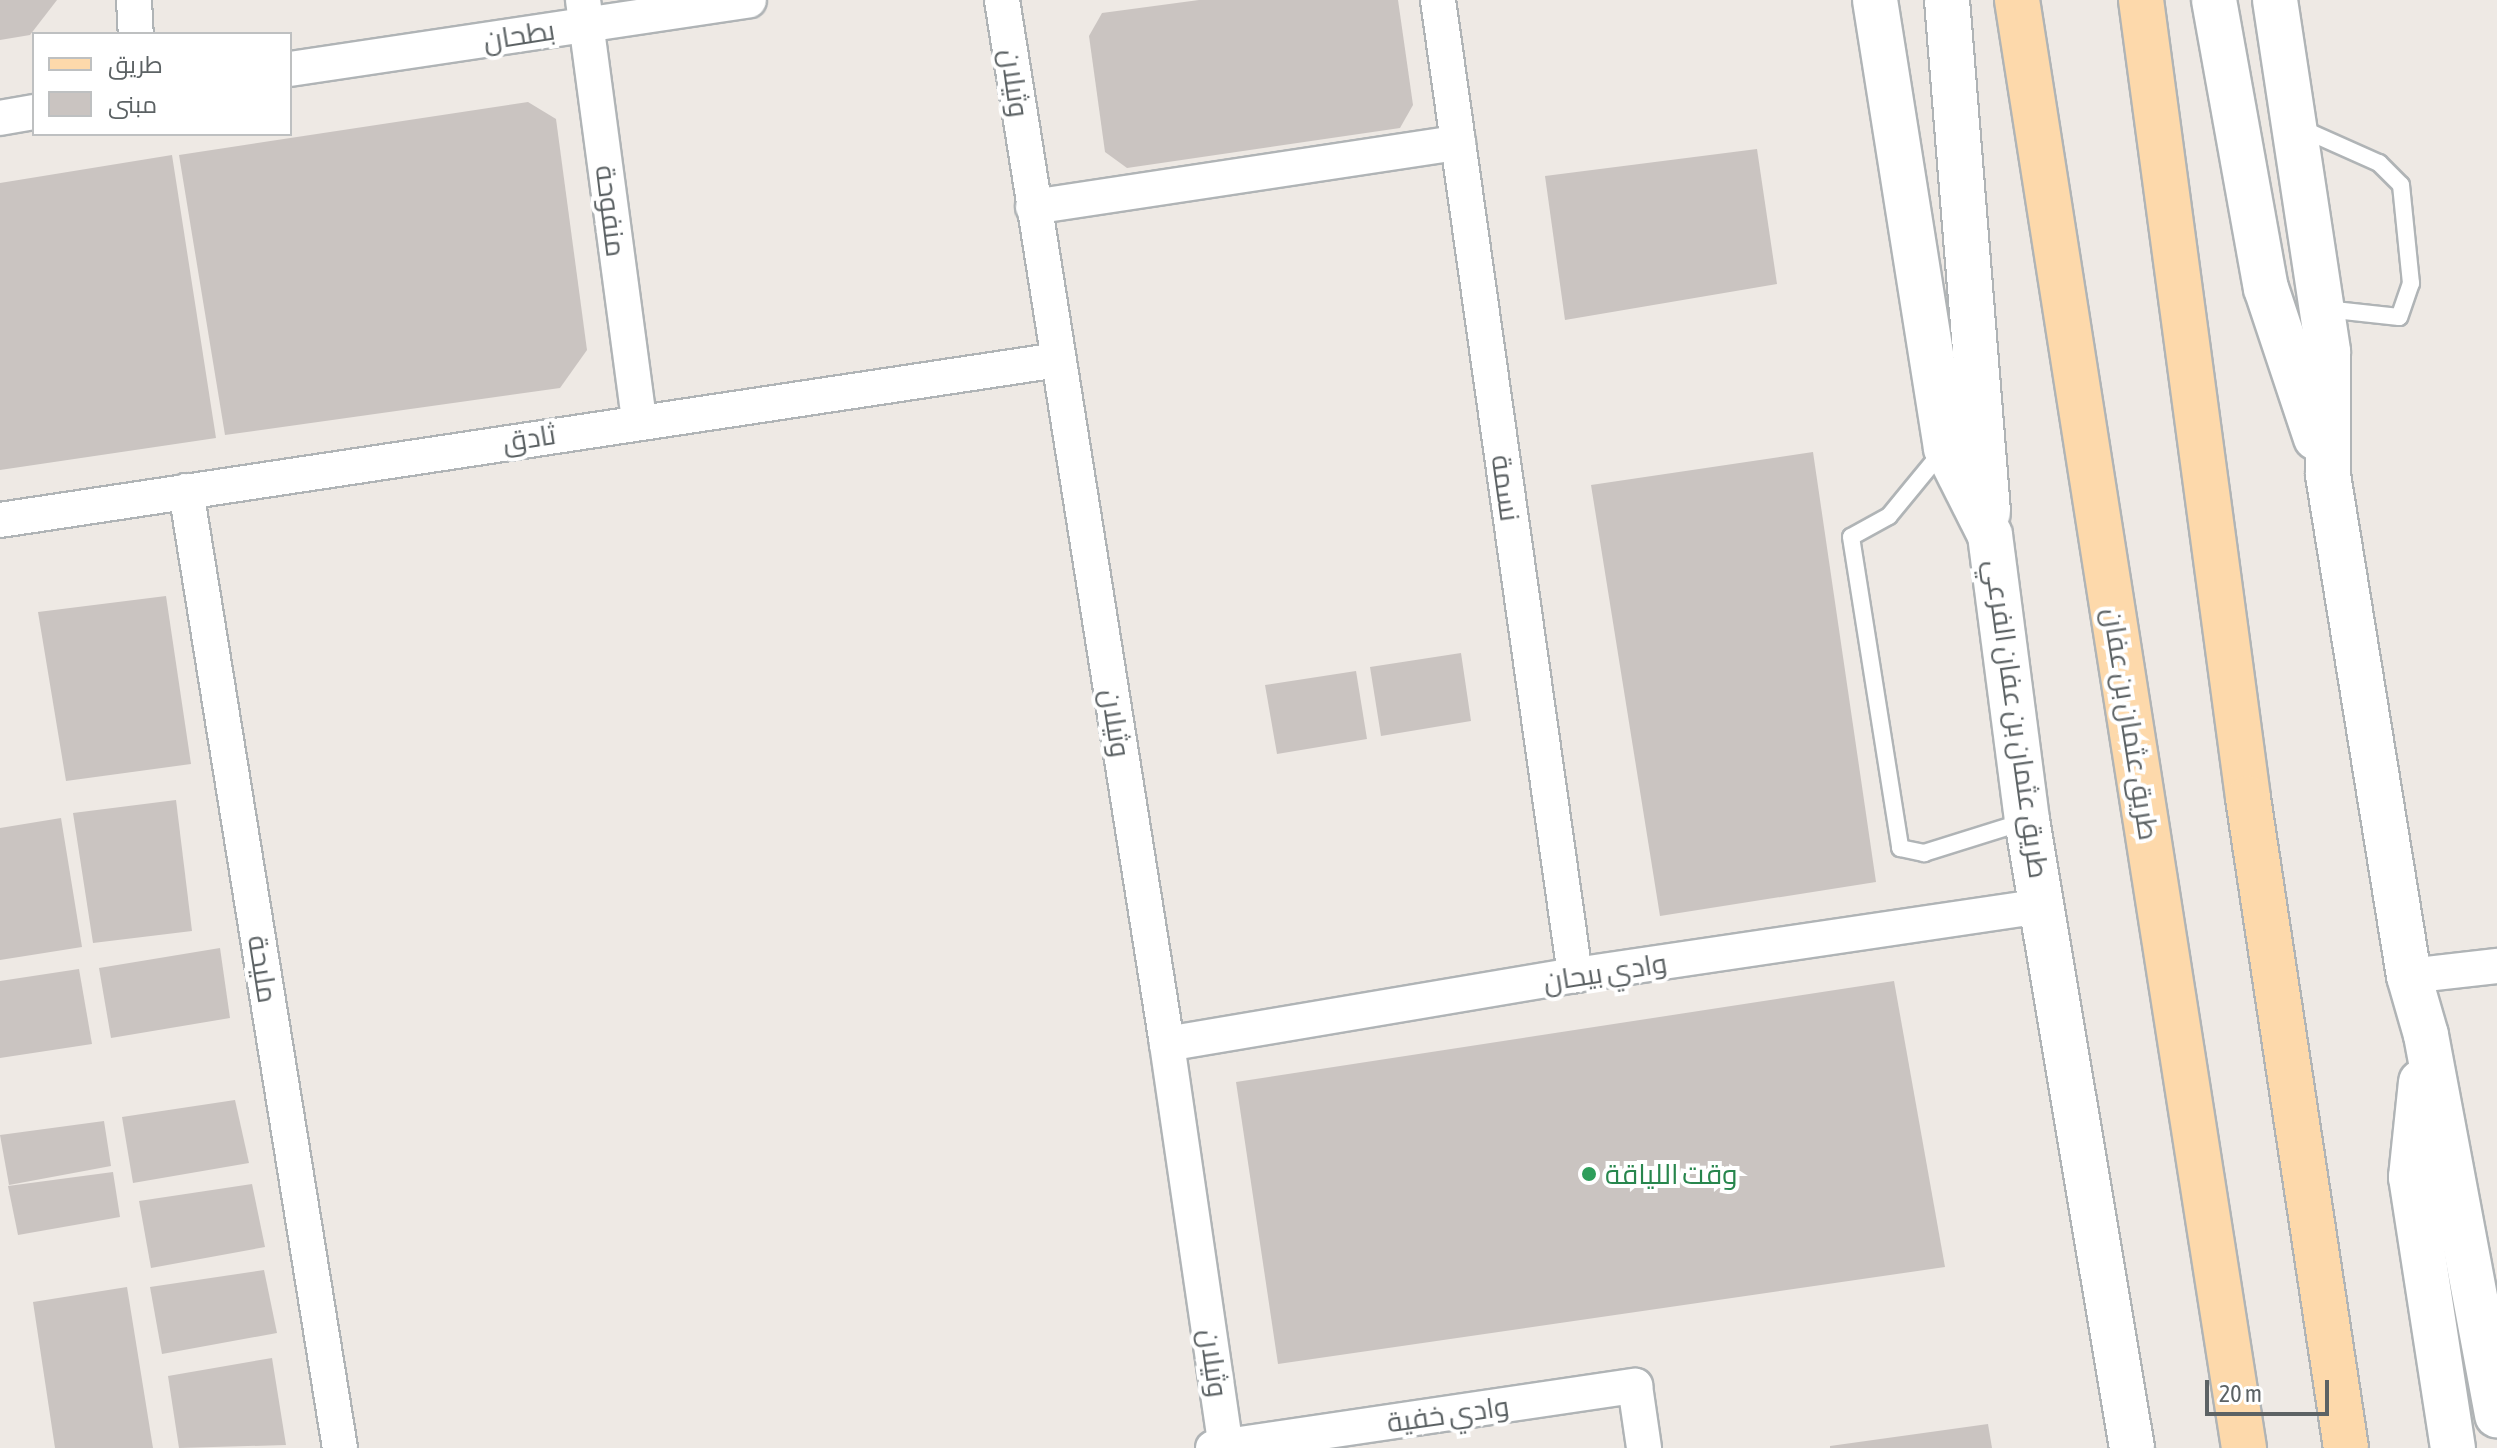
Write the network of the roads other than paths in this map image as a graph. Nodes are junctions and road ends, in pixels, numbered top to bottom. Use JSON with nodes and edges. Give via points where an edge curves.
{"nodes":[{"id":1,"x":134,"y":0,"type":"edge"},
{"id":2,"x":749,"y":0,"type":"edge"},
{"id":3,"x":1002,"y":0,"type":"edge"},
{"id":4,"x":1438,"y":0,"type":"edge"},
{"id":5,"x":1875,"y":0,"type":"edge"},
{"id":6,"x":1947,"y":0,"type":"edge"},
{"id":7,"x":2017,"y":0,"type":"edge"},
{"id":8,"x":2141,"y":0,"type":"edge"},
{"id":9,"x":2214,"y":0,"type":"edge"},
{"id":10,"x":2275,"y":0,"type":"edge"},
{"id":11,"x":585,"y":12,"type":"edge"},
{"id":12,"x":136,"y":32,"type":"edge"},
{"id":13,"x":292,"y":69,"type":"edge"},
{"id":14,"x":32,"y":112,"type":"edge"},
{"id":15,"x":0,"y":118,"type":"edge"},
{"id":16,"x":2293,"y":125,"type":"junction"},
{"id":17,"x":1458,"y":143,"type":"junction"},
{"id":18,"x":1033,"y":207,"type":"junction"},
{"id":19,"x":2319,"y":309,"type":"junction"},
{"id":20,"x":1058,"y":360,"type":"junction"},
{"id":21,"x":639,"y":421,"type":"junction"},
{"id":22,"x":1946,"y":448,"type":"junction"},
{"id":23,"x":2328,"y":475,"type":"junction"},
{"id":24,"x":186,"y":491,"type":"junction"},
{"id":25,"x":0,"y":520,"type":"edge"},
{"id":26,"x":1990,"y":535,"type":"junction"},
{"id":27,"x":2027,"y":820,"type":"junction"},
{"id":28,"x":2044,"y":906,"type":"junction"},
{"id":29,"x":2497,"y":966,"type":"edge"},
{"id":30,"x":1575,"y":975,"type":"junction"},
{"id":31,"x":2409,"y":976,"type":"junction"},
{"id":32,"x":2426,"y":1035,"type":"junction"},
{"id":33,"x":1167,"y":1044,"type":"junction"},
{"id":34,"x":2496,"y":1393,"type":"edge"},
{"id":35,"x":1220,"y":1447,"type":"edge"},
{"id":36,"x":340,"y":1448,"type":"edge"},
{"id":37,"x":1644,"y":1448,"type":"edge"},
{"id":38,"x":2132,"y":1448,"type":"edge"},
{"id":39,"x":2244,"y":1448,"type":"edge"},
{"id":40,"x":2346,"y":1448,"type":"edge"},
{"id":41,"x":2453,"y":1448,"type":"edge"}],
"edges":[{"from":1,"to":12,"type":"street"},
{"from":2,"to":11,"type":"street","name":"بطحان"},
{"from":3,"to":18,"type":"street","name":"وثيلان"},
{"from":4,"to":17,"type":"street","name":"نسمة"},
{"from":5,"to":22,"type":"street","name":"طريق عثمان بن عفان الفرعي"},
{"from":6,"to":26,"type":"street"},
{"from":7,"to":39,"type":"main road","name":"طريق عثمان بن عفان"},
{"from":8,"to":40,"type":"main road","via":[[2248,798]]},
{"from":9,"to":23,"type":"street","via":[[2266,288]]},
{"from":10,"to":16,"type":"street"},
{"from":11,"to":13,"type":"street","name":"بطحان"},
{"from":11,"to":21,"type":"street","name":"منفوحة"},
{"from":14,"to":15,"type":"street"},
{"from":16,"to":19,"type":"street"},
{"from":16,"to":19,"type":"lane","via":[[2379,163],[2401,185],[2411,283],[2399,317]]},
{"from":17,"to":18,"type":"street"},
{"from":17,"to":30,"type":"street","name":"نسمة"},
{"from":18,"to":20,"type":"street","name":"وثيلان"},
{"from":19,"to":23,"type":"street","via":[[2328,352]]},
{"from":20,"to":21,"type":"street","name":"ثادق"},
{"from":20,"to":33,"type":"street","name":"وثيلان"},
{"from":21,"to":24,"type":"street","name":"ثادق"},
{"from":22,"to":26,"type":"street","name":"طريق عثمان بن عفان الفرعي"},
{"from":22,"to":27,"type":"lane","via":[[1889,516],[1851,537],[1900,848],[1924,853]]},
{"from":23,"to":31,"type":"street"},
{"from":24,"to":25,"type":"street","name":"ثادق"},
{"from":24,"to":36,"type":"street","name":"مليحة"},
{"from":26,"to":27,"type":"street","name":"طريق عثمان بن عفان الفرعي"},
{"from":27,"to":28,"type":"street","name":"طريق عثمان بن عفان الفرعي"},
{"from":28,"to":30,"type":"street","name":"وادي بيحان"},
{"from":28,"to":38,"type":"street","name":"طريق عثمان بن عفان الفرعي"},
{"from":29,"to":31,"type":"street"},
{"from":30,"to":33,"type":"street","name":"وادي بيحان"},
{"from":31,"to":32,"type":"street"},
{"from":32,"to":34,"type":"street"},
{"from":32,"to":41,"type":"street","via":[[2411,1177]]},
{"from":33,"to":35,"type":"street","name":"وثيلان"},
{"from":35,"to":37,"type":"street","name":"وادي خفية","via":[[1635,1386]]}]}
